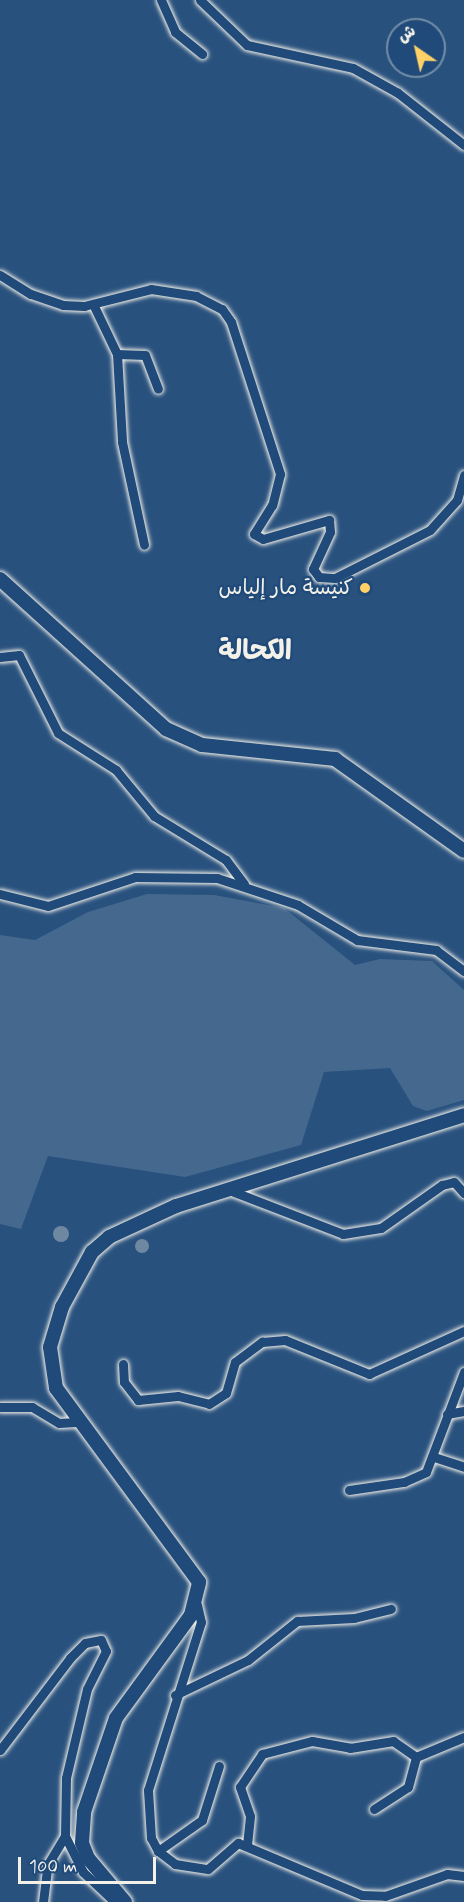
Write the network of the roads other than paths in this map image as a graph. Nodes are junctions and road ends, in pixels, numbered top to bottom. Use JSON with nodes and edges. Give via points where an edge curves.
{"nodes":[{"id":1,"x":161,"y":0,"type":"edge"},
{"id":2,"x":200,"y":0,"type":"edge"},
{"id":3,"x":202,"y":54,"type":"dead end"},
{"id":4,"x":464,"y":145,"type":"edge"},
{"id":5,"x":0,"y":275,"type":"edge"},
{"id":6,"x":93,"y":304,"type":"junction"},
{"id":7,"x":117,"y":354,"type":"junction"},
{"id":8,"x":158,"y":389,"type":"dead end"},
{"id":9,"x":464,"y":475,"type":"edge"},
{"id":10,"x":463,"y":487,"type":"edge"},
{"id":11,"x":144,"y":545,"type":"dead end"},
{"id":12,"x":0,"y":579,"type":"edge"},
{"id":13,"x":0,"y":657,"type":"edge"},
{"id":14,"x":464,"y":851,"type":"edge"},
{"id":15,"x":244,"y":884,"type":"junction"},
{"id":16,"x":0,"y":894,"type":"edge"},
{"id":17,"x":464,"y":971,"type":"edge"},
{"id":18,"x":464,"y":1115,"type":"edge"},
{"id":19,"x":229,"y":1190,"type":"junction"},
{"id":20,"x":464,"y":1193,"type":"edge"},
{"id":21,"x":464,"y":1331,"type":"edge"},
{"id":22,"x":123,"y":1364,"type":"dead end"},
{"id":23,"x":464,"y":1372,"type":"edge"},
{"id":24,"x":0,"y":1407,"type":"edge"},
{"id":25,"x":464,"y":1411,"type":"edge"},
{"id":26,"x":447,"y":1414,"type":"junction"},
{"id":27,"x":76,"y":1422,"type":"junction"},
{"id":28,"x":434,"y":1457,"type":"junction"},
{"id":29,"x":464,"y":1467,"type":"edge"},
{"id":30,"x":349,"y":1490,"type":"dead end"},
{"id":31,"x":197,"y":1604,"type":"junction"},
{"id":32,"x":392,"y":1609,"type":"dead end"},
{"id":33,"x":175,"y":1695,"type":"junction"},
{"id":34,"x":464,"y":1737,"type":"edge"},
{"id":35,"x":0,"y":1750,"type":"edge"},
{"id":36,"x":416,"y":1757,"type":"junction"},
{"id":37,"x":219,"y":1766,"type":"dead end"},
{"id":38,"x":374,"y":1809,"type":"dead end"},
{"id":39,"x":65,"y":1836,"type":"junction"},
{"id":40,"x":247,"y":1845,"type":"junction"},
{"id":41,"x":158,"y":1851,"type":"junction"},
{"id":42,"x":464,"y":1876,"type":"edge"},
{"id":43,"x":43,"y":1902,"type":"edge"},
{"id":44,"x":115,"y":1902,"type":"edge"},
{"id":45,"x":125,"y":1902,"type":"edge"}],
"edges":[{"from":1,"to":3,"type":"street","via":[[175,32]]},
{"from":2,"to":4,"type":"street","via":[[247,45],[353,68],[398,93]]},
{"from":5,"to":6,"type":"street","via":[[53,302]]},
{"from":6,"to":7,"type":"street"},
{"from":6,"to":10,"type":"street","via":[[151,289],[196,296],[222,309],[231,322],[280,474],[272,505],[254,534],[263,539],[329,520],[330,532],[313,569],[319,577],[336,578],[412,543],[445,517]]},
{"from":7,"to":8,"type":"street","via":[[145,356]]},
{"from":7,"to":11,"type":"street","via":[[122,442]]},
{"from":9,"to":10,"type":"street"},
{"from":12,"to":14,"type":"main road","via":[[166,729],[202,745],[335,759]]},
{"from":13,"to":15,"type":"street","via":[[19,655],[58,733],[116,770],[154,816],[226,860]]},
{"from":15,"to":16,"type":"street","via":[[212,877],[135,877],[48,906]]},
{"from":15,"to":17,"type":"street","via":[[298,905],[351,938],[436,950]]},
{"from":18,"to":19,"type":"main road"},
{"from":19,"to":20,"type":"street","via":[[343,1234],[381,1228],[442,1185],[454,1182]]},
{"from":19,"to":27,"type":"main road","via":[[176,1206],[109,1237],[92,1252],[63,1307],[51,1347],[56,1388]]},
{"from":21,"to":22,"type":"street","via":[[369,1374],[285,1340],[262,1342],[235,1362],[226,1393],[209,1404],[178,1396],[138,1401],[124,1382]]},
{"from":23,"to":26,"type":"street"},
{"from":24,"to":27,"type":"street","via":[[32,1407],[59,1423]]},
{"from":25,"to":26,"type":"street"},
{"from":26,"to":28,"type":"street"},
{"from":27,"to":31,"type":"main road","via":[[196,1575]]},
{"from":28,"to":29,"type":"street"},
{"from":28,"to":30,"type":"street","via":[[416,1479]]},
{"from":31,"to":33,"type":"street","via":[[201,1622]]},
{"from":31,"to":45,"type":"main road","via":[[123,1704],[84,1812],[82,1843],[88,1858]]},
{"from":32,"to":33,"type":"street","via":[[354,1618],[297,1621],[248,1660]]},
{"from":33,"to":41,"type":"street","via":[[148,1790],[151,1838]]},
{"from":34,"to":36,"type":"street"},
{"from":35,"to":39,"type":"street","via":[[70,1658],[85,1643],[101,1640],[106,1651],[87,1689],[66,1778]]},
{"from":36,"to":38,"type":"street","via":[[408,1786]]},
{"from":36,"to":40,"type":"street","via":[[393,1741],[350,1748],[312,1741],[262,1754],[240,1787],[250,1816]]},
{"from":37,"to":41,"type":"street","via":[[202,1820]]},
{"from":39,"to":43,"type":"street","via":[[48,1864]]},
{"from":39,"to":44,"type":"street","via":[[83,1872]]},
{"from":40,"to":41,"type":"street","via":[[233,1844],[215,1866],[205,1869],[175,1864]]},
{"from":40,"to":42,"type":"street","via":[[362,1895],[385,1896],[447,1874]]}]}
